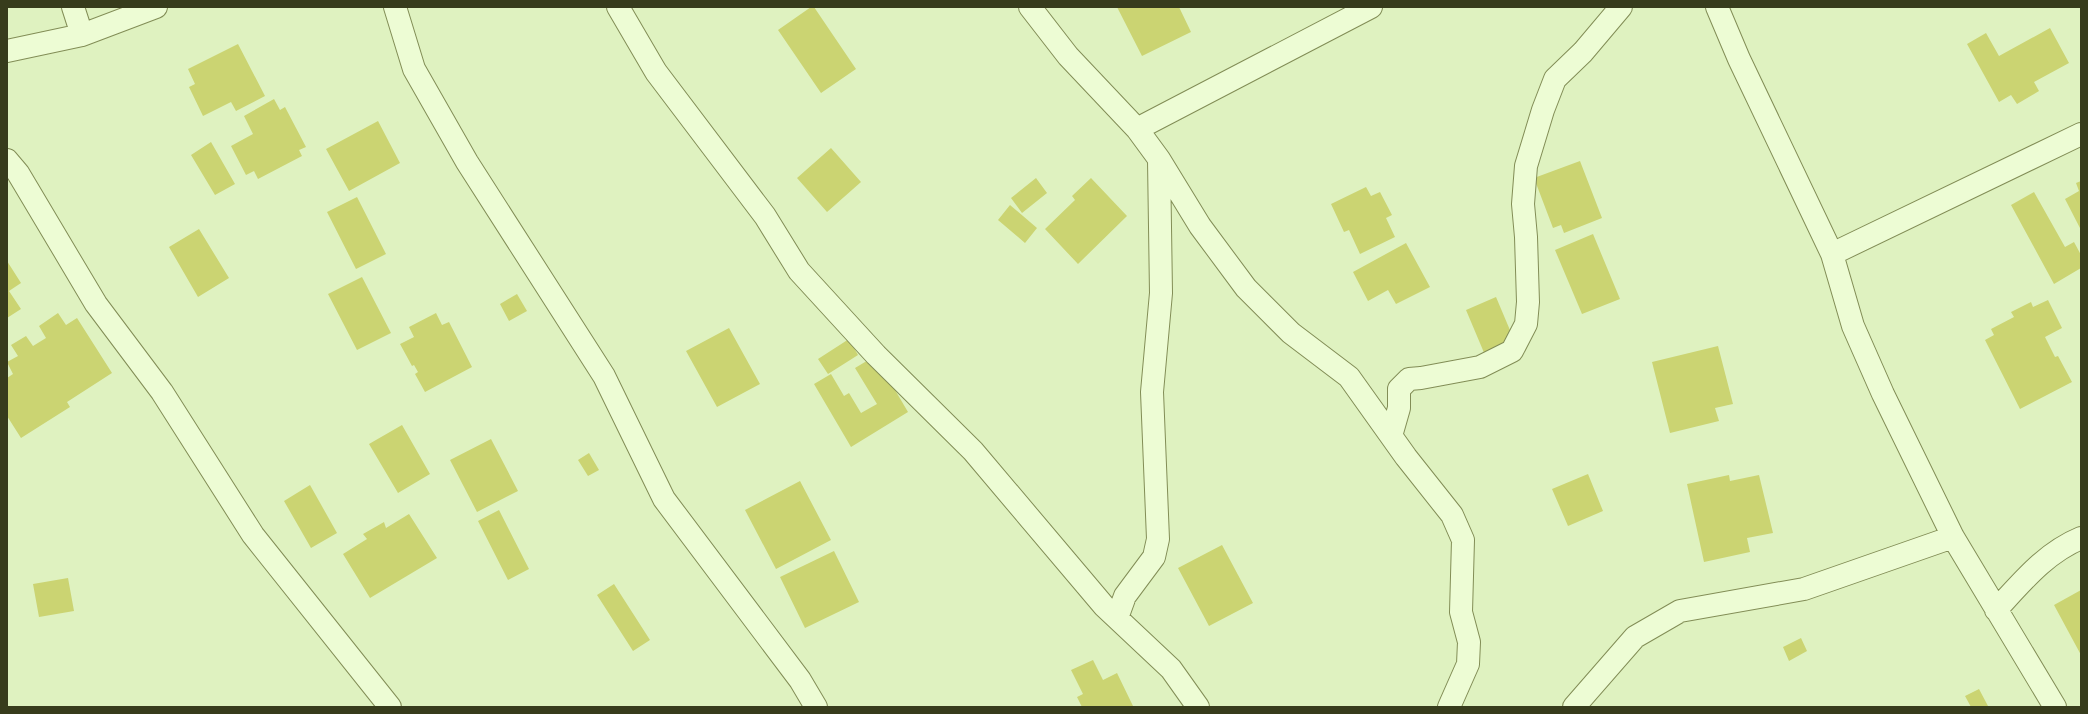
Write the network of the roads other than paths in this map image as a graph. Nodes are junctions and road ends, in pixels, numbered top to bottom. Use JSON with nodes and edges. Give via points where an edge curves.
{"nodes":[{"id":1,"x":73,"y":7,"type":"edge"},
{"id":2,"x":156,"y":7,"type":"edge"},
{"id":3,"x":395,"y":7,"type":"edge"},
{"id":4,"x":618,"y":7,"type":"edge"},
{"id":5,"x":1030,"y":7,"type":"edge"},
{"id":6,"x":1371,"y":7,"type":"edge"},
{"id":7,"x":1621,"y":7,"type":"edge"},
{"id":8,"x":1717,"y":7,"type":"edge"},
{"id":9,"x":82,"y":35,"type":"junction"},
{"id":10,"x":7,"y":51,"type":"edge"},
{"id":11,"x":1137,"y":129,"type":"junction"},
{"id":12,"x":2081,"y":134,"type":"edge"},
{"id":13,"x":1159,"y":159,"type":"junction"},
{"id":14,"x":7,"y":160,"type":"edge"},
{"id":15,"x":1832,"y":254,"type":"junction"},
{"id":16,"x":1391,"y":436,"type":"junction"},
{"id":17,"x":1953,"y":537,"type":"junction"},
{"id":18,"x":2081,"y":538,"type":"edge"},
{"id":19,"x":1996,"y":610,"type":"junction"},
{"id":20,"x":1117,"y":618,"type":"junction"},
{"id":21,"x":390,"y":707,"type":"edge"},
{"id":22,"x":816,"y":707,"type":"edge"},
{"id":23,"x":1198,"y":707,"type":"edge"},
{"id":24,"x":1449,"y":707,"type":"edge"},
{"id":25,"x":1574,"y":707,"type":"edge"},
{"id":26,"x":2055,"y":707,"type":"edge"}],
"edges":[{"from":1,"to":9,"type":"street"},
{"from":2,"to":9,"type":"street"},
{"from":3,"to":22,"type":"street","via":[[414,69],[467,162],[604,376],[664,499],[800,680]]},
{"from":4,"to":20,"type":"street","via":[[656,72],[765,216],[799,271],[876,355],[973,451],[1104,606]]},
{"from":5,"to":11,"type":"street","via":[[1068,56]]},
{"from":6,"to":11,"type":"street"},
{"from":7,"to":16,"type":"street","via":[[1583,52],[1555,79],[1543,110],[1526,166],[1523,204],[1528,302],[1526,324],[1512,351],[1480,367],[1410,379],[1399,389],[1399,408]]},
{"from":8,"to":15,"type":"street","via":[[1739,59]]},
{"from":9,"to":10,"type":"street"},
{"from":11,"to":13,"type":"street"},
{"from":12,"to":15,"type":"street"},
{"from":13,"to":16,"type":"street","via":[[1200,226],[1246,288],[1291,333],[1349,377]]},
{"from":13,"to":20,"type":"street","via":[[1161,293],[1152,392],[1158,539],[1154,557],[1125,596]]},
{"from":14,"to":21,"type":"street","via":[[18,173],[96,304],[162,392],[253,535]]},
{"from":15,"to":17,"type":"street","via":[[1853,326],[1883,394]]},
{"from":16,"to":24,"type":"street","via":[[1452,515],[1463,540],[1461,612],[1469,642],[1468,664]]},
{"from":17,"to":19,"type":"street"},
{"from":17,"to":25,"type":"street","via":[[1804,589],[1680,611],[1635,637]]},
{"from":18,"to":19,"type":"street","via":[[2062,546],[2029,573]]},
{"from":19,"to":26,"type":"street"},
{"from":20,"to":23,"type":"street","via":[[1171,669]]}]}
